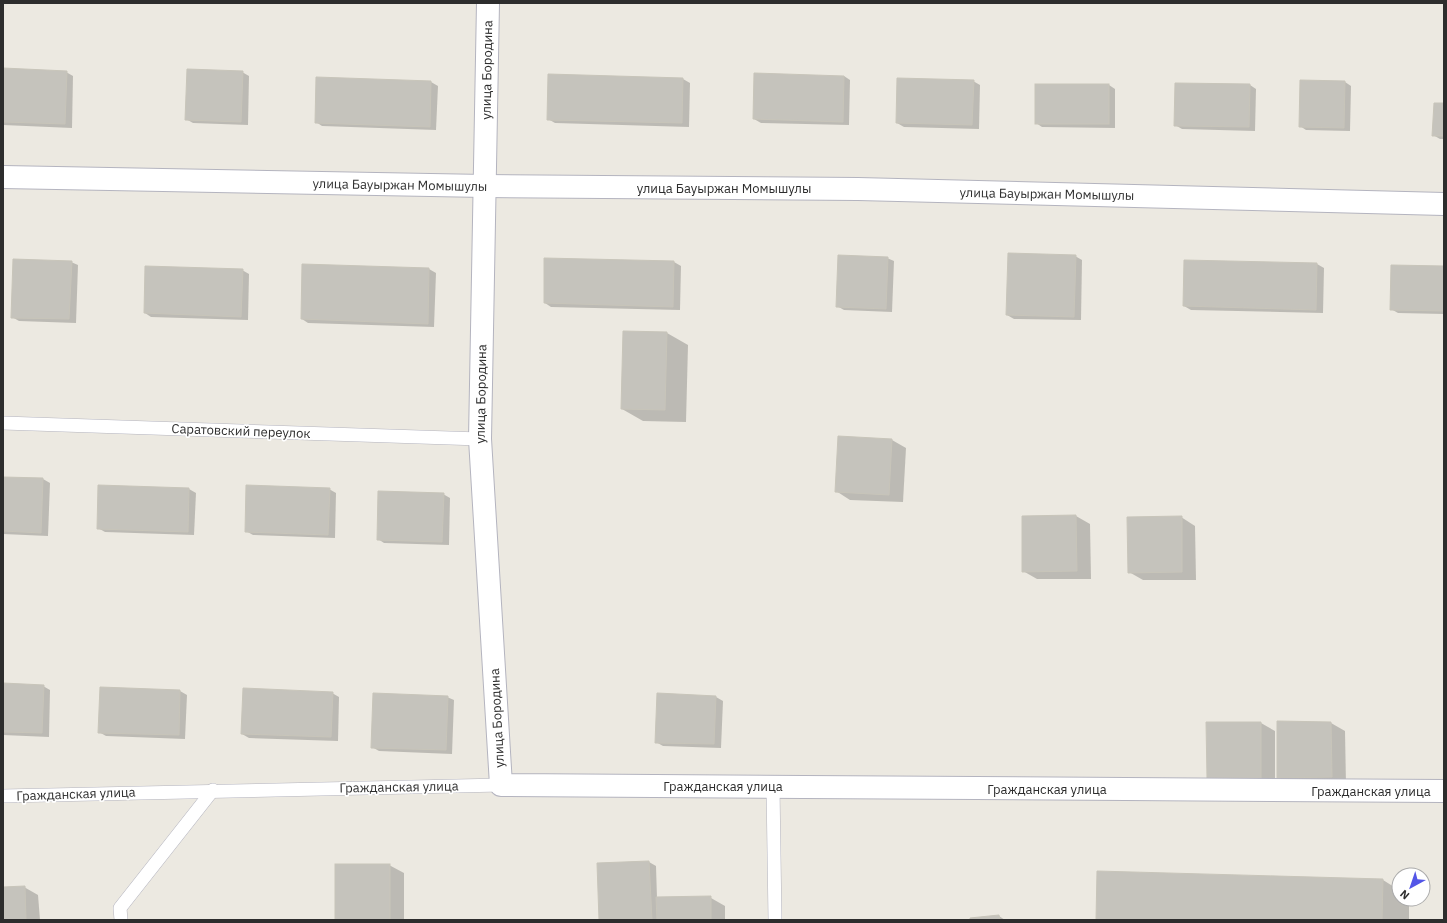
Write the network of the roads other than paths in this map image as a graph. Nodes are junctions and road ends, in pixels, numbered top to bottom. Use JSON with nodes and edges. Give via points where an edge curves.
{"nodes":[{"id":1,"x":488,"y":3,"type":"edge"},
{"id":2,"x":3,"y":177,"type":"edge"},
{"id":3,"x":485,"y":186,"type":"junction"},
{"id":4,"x":1444,"y":204,"type":"edge"},
{"id":5,"x":3,"y":423,"type":"edge"},
{"id":6,"x":480,"y":439,"type":"junction"},
{"id":7,"x":501,"y":785,"type":"junction"},
{"id":8,"x":773,"y":787,"type":"junction"},
{"id":9,"x":212,"y":790,"type":"junction"},
{"id":10,"x":1444,"y":791,"type":"edge"},
{"id":11,"x":3,"y":796,"type":"edge"},
{"id":12,"x":121,"y":920,"type":"edge"},
{"id":13,"x":775,"y":920,"type":"edge"}],
"edges":[{"from":1,"to":3,"type":"street","name":"улица Бородина"},
{"from":2,"to":3,"type":"street","name":"улица Бауыржан Момышулы"},
{"from":3,"to":4,"type":"street","name":"улица Бауыржан Момышулы","via":[[858,189]]},
{"from":3,"to":6,"type":"street","name":"улица Бородина"},
{"from":5,"to":6,"type":"lane","name":"Саратовский переулок"},
{"from":6,"to":7,"type":"street","name":"улица Бородина"},
{"from":7,"to":8,"type":"street","name":"Гражданская улица"},
{"from":7,"to":9,"type":"lane","name":"Гражданская улица"},
{"from":8,"to":10,"type":"street","name":"Гражданская улица"},
{"from":8,"to":13,"type":"lane"},
{"from":9,"to":11,"type":"lane","name":"Гражданская улица"},
{"from":9,"to":12,"type":"lane","via":[[120,908]]}]}
